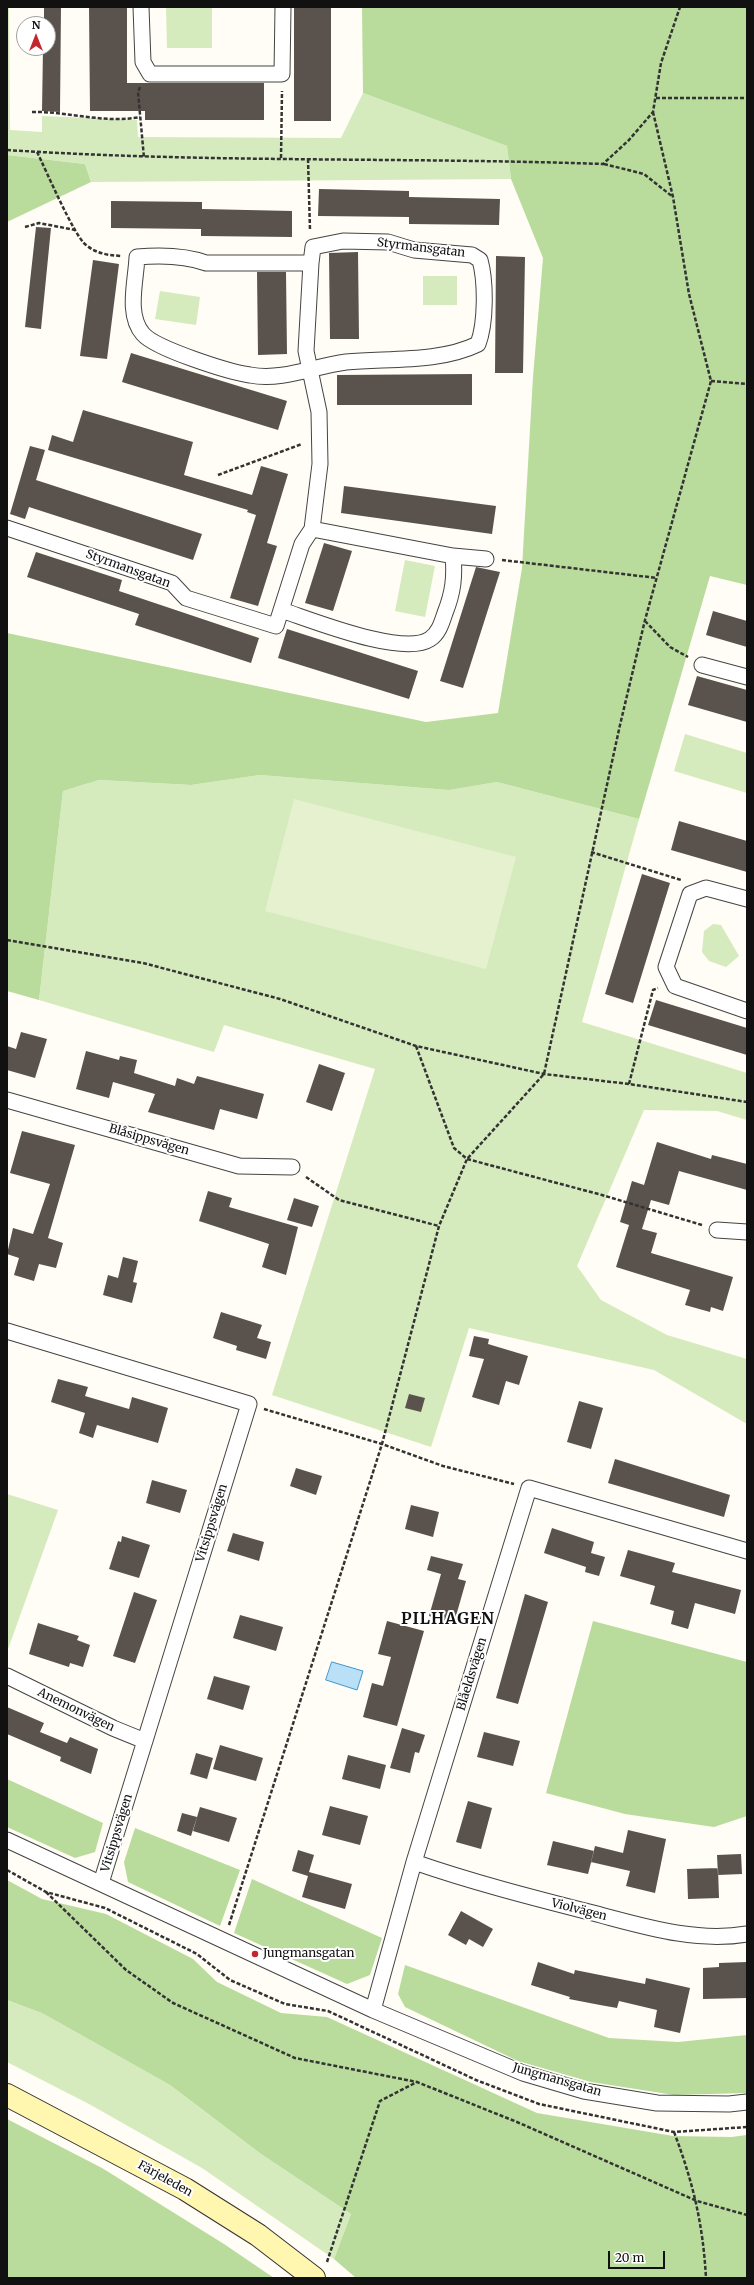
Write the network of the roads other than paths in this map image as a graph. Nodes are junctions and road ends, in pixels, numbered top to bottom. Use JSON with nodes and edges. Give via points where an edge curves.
{"nodes":[{"id":1,"x":141,"y":7,"type":"edge"},
{"id":2,"x":283,"y":7,"type":"edge"},
{"id":3,"x":311,"y":263,"type":"junction"},
{"id":4,"x":310,"y":369,"type":"junction"},
{"id":5,"x":7,"y":528,"type":"edge"},
{"id":6,"x":312,"y":529,"type":"junction"},
{"id":7,"x":453,"y":556,"type":"junction"},
{"id":8,"x":486,"y":559,"type":"road end"},
{"id":9,"x":281,"y":610,"type":"junction"},
{"id":10,"x":702,"y":664,"type":"road end"},
{"id":11,"x":747,"y":677,"type":"edge"},
{"id":12,"x":747,"y":899,"type":"edge"},
{"id":13,"x":747,"y":1011,"type":"edge"},
{"id":14,"x":7,"y":1100,"type":"edge"},
{"id":15,"x":292,"y":1167,"type":"road end"},
{"id":16,"x":718,"y":1230,"type":"road end"},
{"id":17,"x":747,"y":1232,"type":"edge"},
{"id":18,"x":7,"y":1331,"type":"edge"},
{"id":19,"x":747,"y":1552,"type":"edge"},
{"id":20,"x":7,"y":1676,"type":"edge"},
{"id":21,"x":145,"y":1741,"type":"junction"},
{"id":22,"x":7,"y":1840,"type":"edge"},
{"id":23,"x":414,"y":1862,"type":"junction"},
{"id":24,"x":101,"y":1883,"type":"junction"},
{"id":25,"x":747,"y":1934,"type":"edge"},
{"id":26,"x":373,"y":2010,"type":"junction"},
{"id":27,"x":7,"y":2095,"type":"edge"},
{"id":28,"x":747,"y":2102,"type":"edge"},
{"id":29,"x":321,"y":2270,"type":"edge"}],
"edges":[{"from":1,"to":2,"type":"street","via":[[143,62],[150,74],[282,74]]},
{"from":3,"to":4,"type":"street","name":"Styrmansgatan","via":[[306,351]]},
{"from":3,"to":4,"type":"street","name":"Styrmansgatan","via":[[206,263],[193,258],[157,255],[137,257],[133,317],[143,334],[157,344],[250,376],[285,376]]},
{"from":3,"to":4,"type":"street","name":"Styrmansgatan","via":[[313,247],[343,242],[388,242],[414,250],[472,255],[480,260],[483,272],[482,332],[478,344],[466,350],[403,360],[345,362]]},
{"from":4,"to":6,"type":"street","name":"Styrmansgatan","via":[[319,412],[320,464]]},
{"from":5,"to":9,"type":"street","name":"Styrmansgatan","via":[[172,582],[186,598],[276,626]]},
{"from":6,"to":7,"type":"street"},
{"from":6,"to":9,"type":"street","name":"Styrmansgatan","via":[[302,544]]},
{"from":7,"to":8,"type":"street"},
{"from":7,"to":9,"type":"street","via":[[455,576],[451,596],[439,630],[430,639],[413,644],[387,643]]},
{"from":10,"to":11,"type":"street"},
{"from":12,"to":13,"type":"street","via":[[706,888],[690,894],[666,967],[675,986]]},
{"from":14,"to":15,"type":"street","name":"Blåsippsvägen","via":[[239,1166]]},
{"from":16,"to":17,"type":"street"},
{"from":18,"to":21,"type":"street","name":"Vitsippsvägen","via":[[248,1404]]},
{"from":19,"to":23,"type":"street","name":"Blåeldsvägen","via":[[529,1488]]},
{"from":20,"to":21,"type":"street","name":"Anemonvägen"},
{"from":21,"to":24,"type":"street","name":"Vitsippsvägen"},
{"from":22,"to":24,"type":"street","name":"Jungmansgatan"},
{"from":23,"to":25,"type":"street","name":"Violvägen","via":[[477,1884],[646,1928],[680,1934]]},
{"from":23,"to":26,"type":"street","name":"Blåeldsvägen"},
{"from":24,"to":26,"type":"street","name":"Jungmansgatan"},
{"from":26,"to":28,"type":"street","name":"Jungmansgatan","via":[[523,2073],[584,2091],[657,2103]]},
{"from":27,"to":29,"type":"main road","name":"Färjeleden","via":[[185,2190]]}]}
